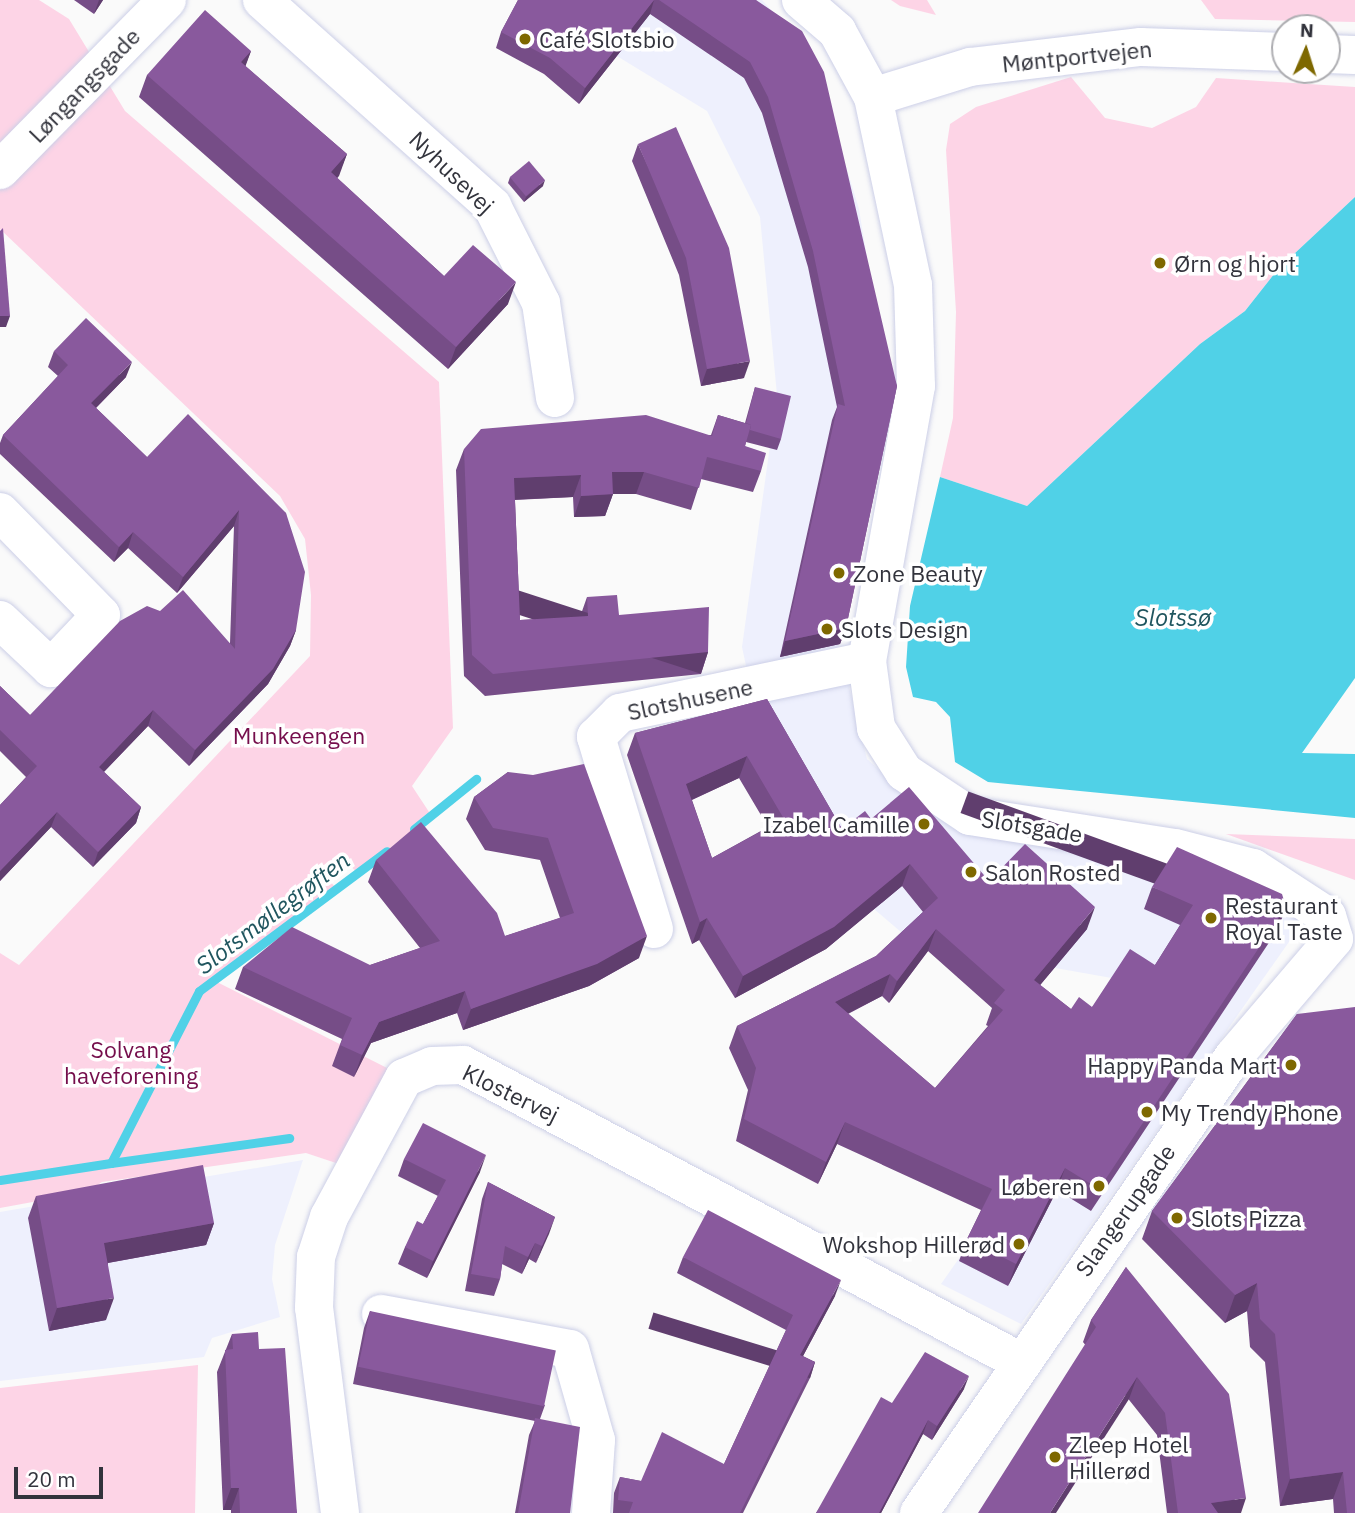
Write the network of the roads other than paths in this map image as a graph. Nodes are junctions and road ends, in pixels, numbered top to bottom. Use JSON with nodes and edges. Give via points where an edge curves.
{"nodes":[{"id":1,"x":167,"y":0,"type":"edge"},
{"id":2,"x":262,"y":0,"type":"edge"},
{"id":3,"x":801,"y":0,"type":"edge"},
{"id":4,"x":1271,"y":52,"type":"edge"},
{"id":5,"x":873,"y":97,"type":"junction"},
{"id":6,"x":0,"y":170,"type":"edge"},
{"id":7,"x":555,"y":398,"type":"dead end"},
{"id":8,"x":0,"y":512,"type":"edge"},
{"id":9,"x":0,"y":620,"type":"edge"},
{"id":10,"x":867,"y":661,"type":"junction"},
{"id":11,"x":654,"y":929,"type":"dead end"},
{"id":12,"x":1339,"y":935,"type":"edge"},
{"id":13,"x":381,"y":1314,"type":"edge"},
{"id":14,"x":1019,"y":1361,"type":"junction"},
{"id":15,"x":340,"y":1513,"type":"edge"},
{"id":16,"x":592,"y":1513,"type":"edge"},
{"id":17,"x":919,"y":1513,"type":"edge"}],
"edges":[{"from":1,"to":6,"type":"street","name":"Løngangsgade"},
{"from":2,"to":7,"type":"street","name":"Nyhusevej","via":[[492,206],[541,303]]},
{"from":3,"to":5,"type":"street","name":"Slotsgade","via":[[837,31]]},
{"from":4,"to":5,"type":"street","name":"Møntportvejen","via":[[1141,47],[970,67]]},
{"from":5,"to":10,"type":"street","name":"Slotsgade","via":[[913,285],[916,386]]},
{"from":8,"to":9,"type":"street","via":[[101,615],[51,668]]},
{"from":10,"to":11,"type":"street","name":"Slotshusene","via":[[620,713],[596,737]]},
{"from":10,"to":12,"type":"street","name":"Slotsgade","via":[[877,729],[904,772],[931,795],[970,816],[1175,848],[1253,868]]},
{"from":12,"to":14,"type":"street","name":"Slangerupgade","via":[[1234,1056]]},
{"from":13,"to":16,"type":"street","via":[[570,1349],[596,1440]]},
{"from":14,"to":15,"type":"street","name":"Klostervej","via":[[463,1065],[432,1066],[404,1078],[328,1217],[316,1257],[314,1308]]},
{"from":14,"to":17,"type":"street","name":"Slangerupgade"}]}
